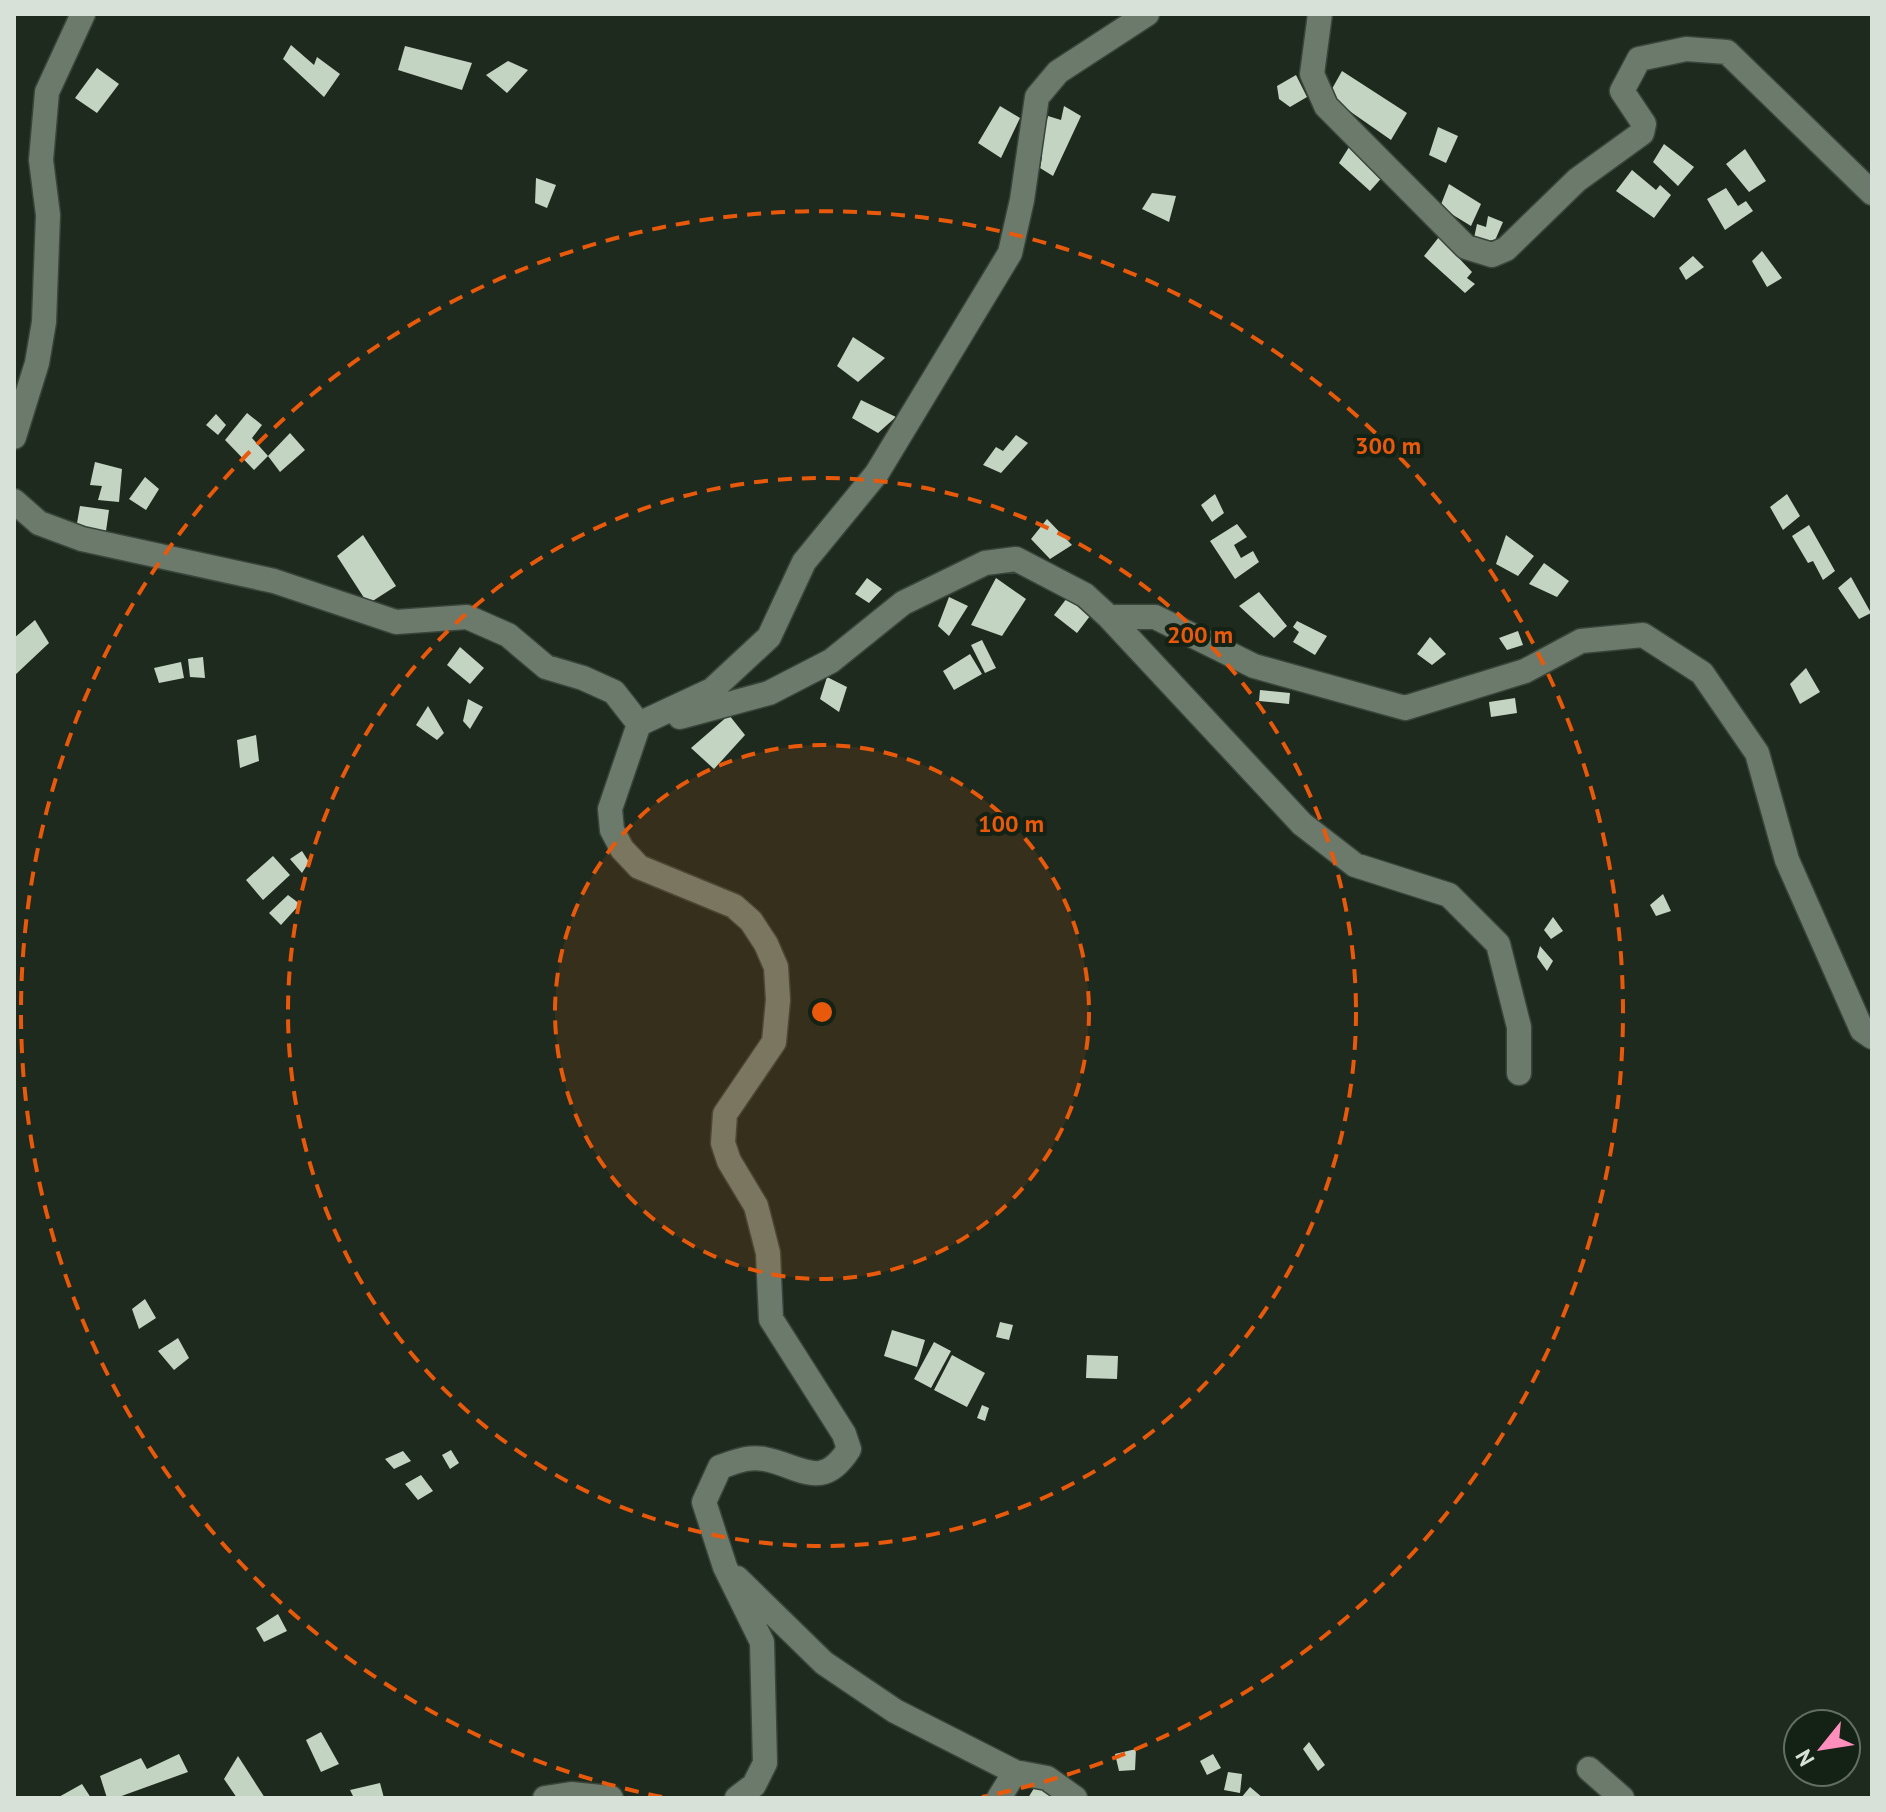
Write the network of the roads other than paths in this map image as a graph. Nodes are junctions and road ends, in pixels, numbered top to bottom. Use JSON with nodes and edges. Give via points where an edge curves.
{"nodes":[{"id":1,"x":83,"y":14,"type":"edge"},
{"id":2,"x":1147,"y":14,"type":"edge"},
{"id":3,"x":1320,"y":14,"type":"edge"},
{"id":4,"x":1872,"y":193,"type":"edge"},
{"id":5,"x":14,"y":437,"type":"edge"},
{"id":6,"x":14,"y":501,"type":"edge"},
{"id":7,"x":1109,"y":617,"type":"junction"},
{"id":8,"x":639,"y":724,"type":"junction"},
{"id":9,"x":1872,"y":1037,"type":"edge"},
{"id":10,"x":1519,"y":1073,"type":"dead end"},
{"id":11,"x":725,"y":1567,"type":"junction"},
{"id":12,"x":1589,"y":1769,"type":"dead end"},
{"id":13,"x":1015,"y":1772,"type":"junction"},
{"id":14,"x":545,"y":1798,"type":"edge"},
{"id":15,"x":611,"y":1798,"type":"edge"},
{"id":16,"x":737,"y":1798,"type":"edge"},
{"id":17,"x":999,"y":1798,"type":"edge"},
{"id":18,"x":1075,"y":1798,"type":"edge"},
{"id":19,"x":1622,"y":1798,"type":"edge"}],
"edges":[{"from":1,"to":5,"type":"street","via":[[47,92],[41,160],[48,215],[44,322]]},
{"from":2,"to":8,"type":"street","via":[[1058,72],[1037,97],[1010,253],[877,473],[804,562],[769,637],[712,690]]},
{"from":3,"to":4,"type":"street","via":[[1312,74],[1326,106],[1466,247],[1492,255],[1506,249],[1577,180],[1642,133],[1644,124],[1622,91],[1639,59],[1686,49],[1727,52]]},
{"from":6,"to":8,"type":"street","via":[[39,523],[82,539],[274,581],[396,622],[467,617],[508,635],[546,667],[614,692]]},
{"from":7,"to":8,"type":"street","via":[[1085,595],[1016,559],[985,563],[903,603],[831,661],[769,693]]},
{"from":7,"to":9,"type":"street","via":[[1155,617],[1254,666],[1405,708],[1525,671],[1581,641],[1643,635],[1702,673],[1757,753],[1787,860],[1862,1030]]},
{"from":7,"to":10,"type":"street","via":[[1302,824],[1355,865],[1449,895],[1498,944],[1519,1027]]},
{"from":8,"to":11,"type":"street","via":[[610,809],[612,830],[622,849],[639,867],[734,906],[751,921],[776,967],[774,1042],[725,1114],[723,1143],[756,1206],[768,1253],[771,1319],[849,1449],[827,1473],[808,1474],[764,1459],[744,1458],[720,1467],[704,1502]]},
{"from":11,"to":13,"type":"street","via":[[824,1663],[895,1711]]},
{"from":11,"to":16,"type":"street","via":[[762,1642],[765,1763],[754,1785]]},
{"from":12,"to":19,"type":"street"},
{"from":13,"to":17,"type":"street"},
{"from":13,"to":18,"type":"street","via":[[1047,1778]]},
{"from":14,"to":15,"type":"street"}]}
